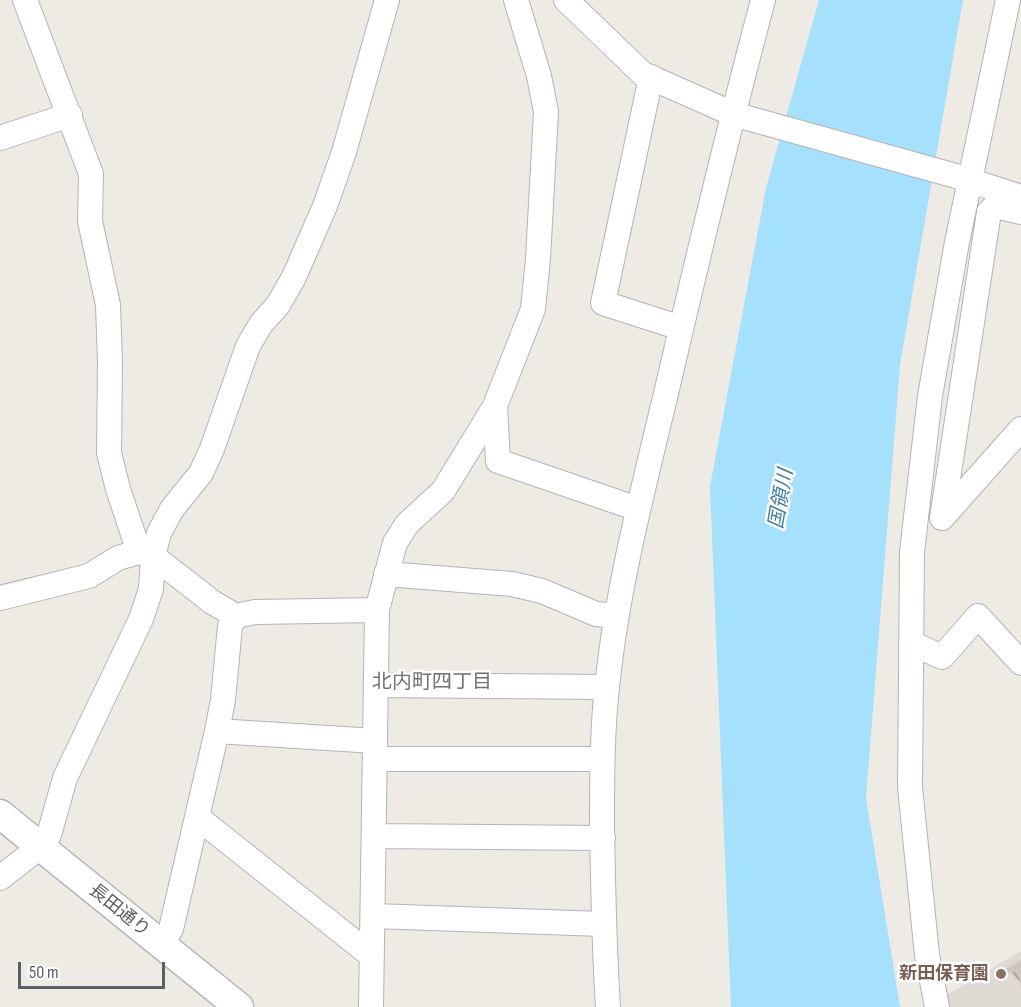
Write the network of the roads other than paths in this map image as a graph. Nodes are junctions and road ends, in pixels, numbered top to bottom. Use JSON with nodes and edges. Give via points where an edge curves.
{"nodes":[{"id":1,"x":25,"y":0,"type":"edge"},
{"id":2,"x":387,"y":0,"type":"edge"},
{"id":3,"x":516,"y":0,"type":"edge"},
{"id":4,"x":566,"y":0,"type":"edge"},
{"id":5,"x":763,"y":0,"type":"edge"},
{"id":6,"x":1008,"y":0,"type":"edge"},
{"id":7,"x":651,"y":77,"type":"junction"},
{"id":8,"x":70,"y":115,"type":"junction"},
{"id":9,"x":739,"y":115,"type":"junction"},
{"id":10,"x":0,"y":138,"type":"edge"},
{"id":11,"x":963,"y":179,"type":"junction"},
{"id":12,"x":1021,"y":197,"type":"edge"},
{"id":13,"x":1021,"y":212,"type":"edge"},
{"id":14,"x":681,"y":328,"type":"junction"},
{"id":15,"x":495,"y":406,"type":"junction"},
{"id":16,"x":1021,"y":429,"type":"edge"},
{"id":17,"x":638,"y":509,"type":"junction"},
{"id":18,"x":942,"y":518,"type":"junction"},
{"id":19,"x":912,"y":552,"type":"junction"},
{"id":20,"x":146,"y":554,"type":"junction"},
{"id":21,"x":386,"y":574,"type":"junction"},
{"id":22,"x":0,"y":597,"type":"edge"},
{"id":23,"x":377,"y":610,"type":"junction"},
{"id":24,"x":236,"y":616,"type":"junction"},
{"id":25,"x":616,"y":616,"type":"junction"},
{"id":26,"x":911,"y":643,"type":"junction"},
{"id":27,"x":1021,"y":663,"type":"edge"},
{"id":28,"x":376,"y":685,"type":"junction"},
{"id":29,"x":607,"y":687,"type":"junction"},
{"id":30,"x":217,"y":731,"type":"junction"},
{"id":31,"x":375,"y":750,"type":"junction"},
{"id":32,"x":602,"y":759,"type":"junction"},
{"id":33,"x":0,"y":814,"type":"edge"},
{"id":34,"x":197,"y":817,"type":"junction"},
{"id":35,"x":374,"y":836,"type":"junction"},
{"id":36,"x":603,"y":838,"type":"junction"},
{"id":37,"x":40,"y":847,"type":"junction"},
{"id":38,"x":0,"y":878,"type":"edge"},
{"id":39,"x":373,"y":916,"type":"junction"},
{"id":40,"x":603,"y":924,"type":"junction"},
{"id":41,"x":161,"y":945,"type":"junction"},
{"id":42,"x":372,"y":956,"type":"junction"},
{"id":43,"x":213,"y":997,"type":"edge"},
{"id":44,"x":239,"y":1007,"type":"edge"},
{"id":45,"x":371,"y":1007,"type":"edge"},
{"id":46,"x":608,"y":1007,"type":"edge"},
{"id":47,"x":937,"y":1007,"type":"edge"}],
"edges":[{"from":1,"to":8,"type":"street"},
{"from":2,"to":20,"type":"street","via":[[344,152],[294,278],[248,346],[201,473],[172,509]]},
{"from":3,"to":15,"type":"street","via":[[546,112],[533,309]]},
{"from":4,"to":7,"type":"street","via":[[643,74]]},
{"from":5,"to":9,"type":"street"},
{"from":6,"to":11,"type":"street"},
{"from":7,"to":9,"type":"street"},
{"from":7,"to":14,"type":"street","via":[[603,303]]},
{"from":8,"to":10,"type":"street"},
{"from":8,"to":20,"type":"street","via":[[91,174],[90,221],[108,305],[109,453],[118,489]]},
{"from":9,"to":11,"type":"street"},
{"from":9,"to":14,"type":"street"},
{"from":11,"to":12,"type":"street"},
{"from":11,"to":19,"type":"street","via":[[957,242],[930,396]]},
{"from":13,"to":18,"type":"street","via":[[995,206],[989,212]]},
{"from":14,"to":17,"type":"street"},
{"from":15,"to":17,"type":"street","via":[[498,461]]},
{"from":15,"to":21,"type":"street","via":[[443,491],[407,524],[395,543]]},
{"from":16,"to":18,"type":"street"},
{"from":17,"to":25,"type":"street"},
{"from":18,"to":19,"type":"street"},
{"from":19,"to":26,"type":"street"},
{"from":20,"to":22,"type":"street","via":[[118,558],[89,576]]},
{"from":20,"to":24,"type":"street"},
{"from":20,"to":37,"type":"street","via":[[151,589],[141,619],[65,778],[49,835]]},
{"from":21,"to":23,"type":"street"},
{"from":21,"to":25,"type":"street","via":[[512,584],[543,591],[596,614]]},
{"from":23,"to":24,"type":"street","via":[[255,612]]},
{"from":23,"to":28,"type":"street"},
{"from":24,"to":30,"type":"street","via":[[230,626]]},
{"from":25,"to":29,"type":"street"},
{"from":26,"to":27,"type":"street","via":[[942,657],[978,616]]},
{"from":26,"to":47,"type":"street","via":[[910,788],[927,955]]},
{"from":28,"to":29,"type":"street"},
{"from":28,"to":31,"type":"street"},
{"from":29,"to":32,"type":"street"},
{"from":30,"to":31,"type":"street"},
{"from":30,"to":34,"type":"street"},
{"from":31,"to":32,"type":"street"},
{"from":31,"to":35,"type":"street"},
{"from":32,"to":36,"type":"street"},
{"from":33,"to":37,"type":"street","name":"長田通り"},
{"from":34,"to":41,"type":"street","via":[[171,929]]},
{"from":34,"to":42,"type":"street"},
{"from":35,"to":36,"type":"street"},
{"from":35,"to":39,"type":"street"},
{"from":36,"to":40,"type":"street"},
{"from":37,"to":38,"type":"street"},
{"from":37,"to":41,"type":"street","name":"長田通り"},
{"from":39,"to":40,"type":"street"},
{"from":39,"to":42,"type":"street"},
{"from":40,"to":46,"type":"street"},
{"from":41,"to":43,"type":"street","name":"長田通り"},
{"from":42,"to":45,"type":"street"},
{"from":43,"to":44,"type":"street","name":"長田通り"}]}
